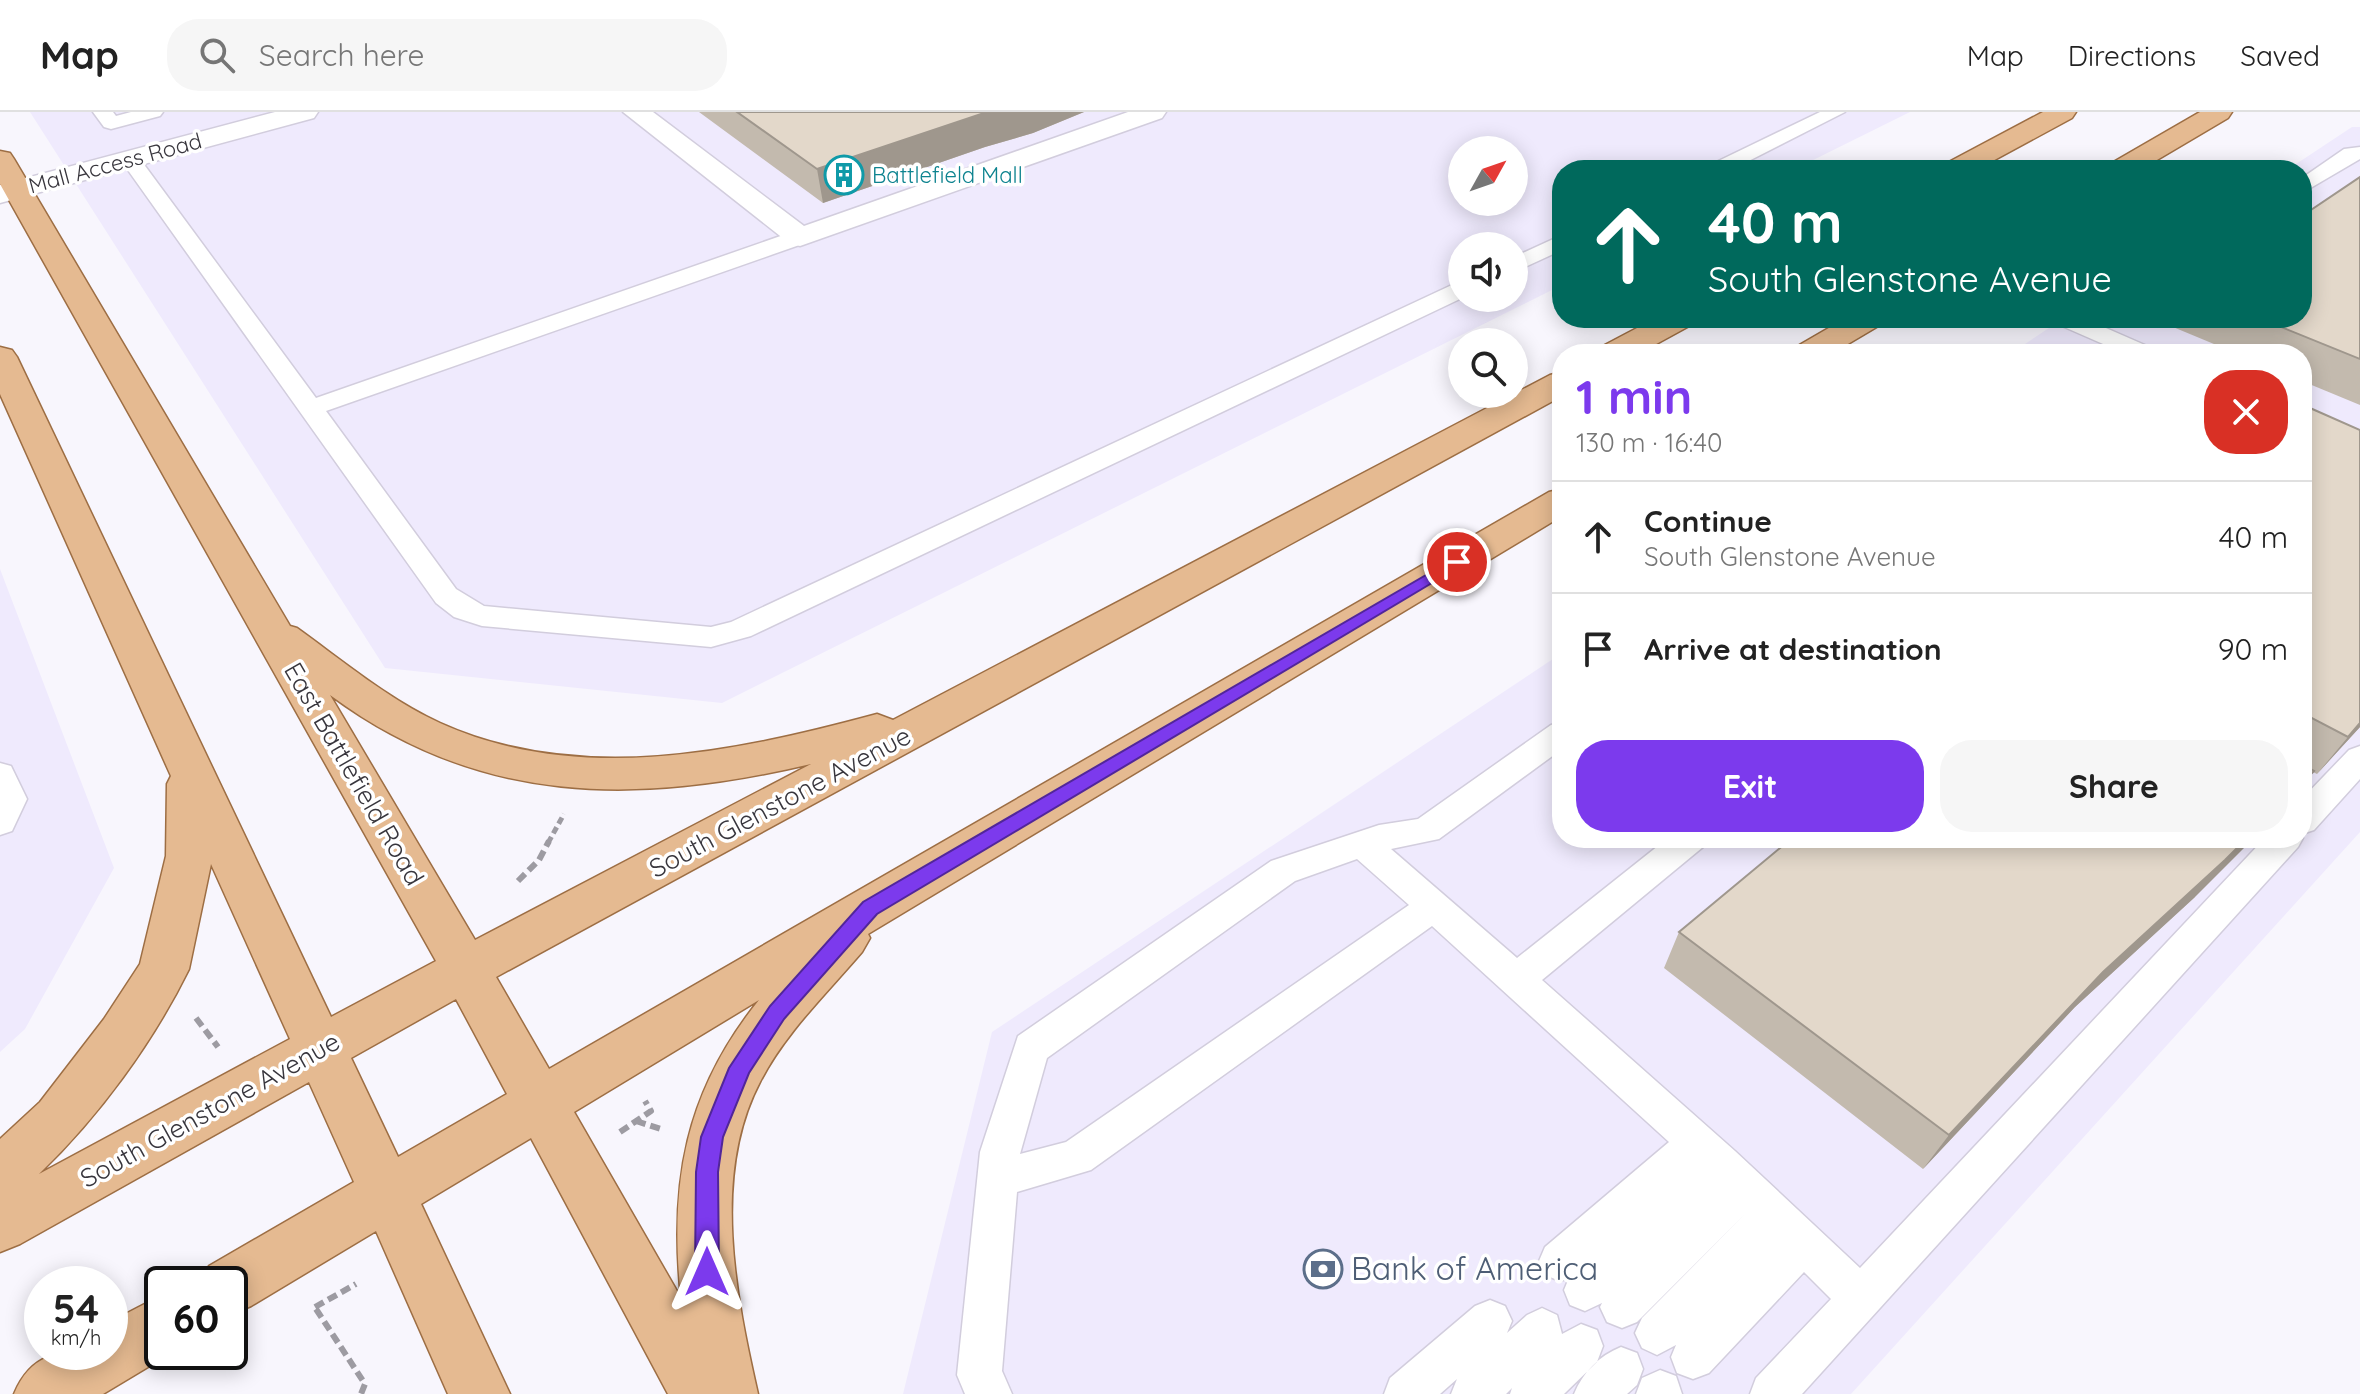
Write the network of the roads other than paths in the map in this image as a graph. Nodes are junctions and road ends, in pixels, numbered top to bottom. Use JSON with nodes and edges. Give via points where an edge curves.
{"nodes":[{"id":1,"x":103,"y":112,"type":"edge"},
{"id":2,"x":153,"y":112,"type":"edge"},
{"id":3,"x":305,"y":112,"type":"edge"},
{"id":4,"x":636,"y":112,"type":"edge"},
{"id":5,"x":1153,"y":112,"type":"edge"},
{"id":6,"x":1835,"y":112,"type":"edge"},
{"id":7,"x":2063,"y":112,"type":"edge"},
{"id":8,"x":2233,"y":112,"type":"edge"},
{"id":9,"x":2208,"y":118,"type":"edge"},
{"id":10,"x":2360,"y":153,"type":"edge"},
{"id":11,"x":130,"y":159,"type":"junction"},
{"id":12,"x":1736,"y":160,"type":"edge"},
{"id":13,"x":1974,"y":160,"type":"edge"},
{"id":14,"x":2137,"y":160,"type":"edge"},
{"id":15,"x":2326,"y":171,"type":"junction"},
{"id":16,"x":2349,"y":178,"type":"dead end"},
{"id":17,"x":2312,"y":180,"type":"edge"},
{"id":18,"x":6,"y":181,"type":"edge"},
{"id":19,"x":800,"y":237,"type":"junction"},
{"id":20,"x":1552,"y":247,"type":"edge"},
{"id":21,"x":1528,"y":258,"type":"edge"},
{"id":22,"x":1448,"y":296,"type":"edge"},
{"id":23,"x":1661,"y":328,"type":"edge"},
{"id":24,"x":1852,"y":328,"type":"edge"},
{"id":25,"x":2109,"y":328,"type":"edge"},
{"id":26,"x":1632,"y":344,"type":"edge"},
{"id":27,"x":1825,"y":344,"type":"edge"},
{"id":28,"x":2095,"y":344,"type":"edge"},
{"id":29,"x":2132,"y":344,"type":"edge"},
{"id":30,"x":0,"y":357,"type":"edge"},
{"id":31,"x":1552,"y":387,"type":"edge"},
{"id":32,"x":308,"y":409,"type":"junction"},
{"id":33,"x":1552,"y":506,"type":"edge"},
{"id":34,"x":271,"y":630,"type":"junction"},
{"id":35,"x":960,"y":705,"type":"junction"},
{"id":36,"x":1552,"y":740,"type":"edge"},
{"id":37,"x":2360,"y":758,"type":"edge"},
{"id":38,"x":190,"y":770,"type":"junction"},
{"id":39,"x":0,"y":775,"type":"edge"},
{"id":40,"x":2312,"y":810,"type":"edge"},
{"id":41,"x":0,"y":822,"type":"edge"},
{"id":42,"x":1363,"y":844,"type":"junction"},
{"id":43,"x":1679,"y":848,"type":"edge"},
{"id":44,"x":2277,"y":848,"type":"edge"},
{"id":45,"x":1433,"y":907,"type":"junction"},
{"id":46,"x":870,"y":908,"type":"junction"},
{"id":47,"x":466,"y":969,"type":"junction"},
{"id":48,"x":1516,"y":980,"type":"junction"},
{"id":49,"x":319,"y":1050,"type":"junction"},
{"id":50,"x":541,"y":1102,"type":"junction"},
{"id":51,"x":1721,"y":1165,"type":"junction"},
{"id":52,"x":0,"y":1175,"type":"edge"},
{"id":53,"x":998,"y":1179,"type":"junction"},
{"id":54,"x":389,"y":1192,"type":"junction"},
{"id":55,"x":0,"y":1225,"type":"edge"},
{"id":56,"x":1789,"y":1230,"type":"junction"},
{"id":57,"x":248,"y":1275,"type":"edge"},
{"id":58,"x":1861,"y":1298,"type":"junction"},
{"id":59,"x":1490,"y":1321,"type":"dead end"},
{"id":60,"x":1657,"y":1333,"type":"dead end"},
{"id":61,"x":144,"y":1336,"type":"edge"},
{"id":62,"x":1693,"y":1357,"type":"dead end"},
{"id":63,"x":45,"y":1394,"type":"edge"},
{"id":64,"x":479,"y":1394,"type":"edge"},
{"id":65,"x":701,"y":1394,"type":"edge"},
{"id":66,"x":727,"y":1394,"type":"edge"},
{"id":67,"x":990,"y":1394,"type":"edge"},
{"id":68,"x":1406,"y":1394,"type":"edge"},
{"id":69,"x":1473,"y":1394,"type":"edge"},
{"id":70,"x":1532,"y":1394,"type":"edge"},
{"id":71,"x":1772,"y":1394,"type":"edge"}],
"edges":[{"from":1,"to":2,"type":"lane","via":[[111,123]]},
{"from":3,"to":11,"type":"street","name":"Mall Access Road"},
{"from":4,"to":19,"type":"street"},
{"from":5,"to":19,"type":"street"},
{"from":6,"to":12,"type":"lane"},
{"from":7,"to":13,"type":"main road"},
{"from":8,"to":9,"type":"main road"},
{"from":9,"to":14,"type":"main road"},
{"from":10,"to":15,"type":"lane","via":[[2351,153]]},
{"from":11,"to":18,"type":"street","name":"Mall Access Road"},
{"from":11,"to":32,"type":"lane"},
{"from":15,"to":16,"type":"lane"},
{"from":15,"to":17,"type":"lane"},
{"from":18,"to":34,"type":"main road","name":"East Battlefield Road"},
{"from":19,"to":32,"type":"lane"},
{"from":20,"to":21,"type":"lane"},
{"from":22,"to":32,"type":"lane","via":[[741,629],[711,637],[482,616],[464,610],[446,596]]},
{"from":23,"to":26,"type":"main road"},
{"from":24,"to":27,"type":"main road"},
{"from":25,"to":28,"type":"lane"},
{"from":25,"to":29,"type":"lane"},
{"from":30,"to":38,"type":"main road"},
{"from":31,"to":35,"type":"main road","name":"South Glenstone Avenue"},
{"from":33,"to":46,"type":"main road"},
{"from":34,"to":35,"type":"main road","via":[[424,734],[489,760],[581,776],[724,766],[829,744]]},
{"from":34,"to":47,"type":"main road","name":"East Battlefield Road"},
{"from":35,"to":47,"type":"main road","name":"South Glenstone Avenue"},
{"from":36,"to":42,"type":"lane","via":[[1427,830]]},
{"from":37,"to":40,"type":"lane"},
{"from":38,"to":49,"type":"main road"},
{"from":38,"to":52,"type":"main road","via":[[189,856],[164,969],[59,1119]]},
{"from":39,"to":41,"type":"lane","via":[[11,799]]},
{"from":42,"to":45,"type":"lane"},
{"from":42,"to":53,"type":"lane","via":[[1283,871],[1031,1048],[1000,1152]]},
{"from":43,"to":48,"type":"lane"},
{"from":44,"to":58,"type":"lane"},
{"from":45,"to":48,"type":"lane"},
{"from":45,"to":53,"type":"lane","via":[[1077,1157]]},
{"from":46,"to":50,"type":"main road"},
{"from":46,"to":66,"type":"main road","via":[[777,1012],[740,1068],[712,1137],[707,1272]]},
{"from":47,"to":49,"type":"main road","name":"South Glenstone Avenue"},
{"from":47,"to":50,"type":"main road","name":"East Battlefield Road"},
{"from":48,"to":51,"type":"lane"},
{"from":49,"to":54,"type":"main road"},
{"from":49,"to":55,"type":"main road","name":"South Glenstone Avenue"},
{"from":50,"to":54,"type":"main road"},
{"from":50,"to":65,"type":"main road","name":"East Battlefield Road"},
{"from":51,"to":51,"type":"lane","via":[[1589,1286]]},
{"from":51,"to":56,"type":"lane"},
{"from":53,"to":67,"type":"lane","via":[[979,1375]]},
{"from":54,"to":57,"type":"main road"},
{"from":54,"to":64,"type":"main road"},
{"from":56,"to":58,"type":"lane"},
{"from":56,"to":60,"type":"lane"},
{"from":56,"to":62,"type":"lane"},
{"from":58,"to":71,"type":"lane"},
{"from":59,"to":68,"type":"lane"},
{"from":61,"to":63,"type":"main road"},
{"from":69,"to":70,"type":"lane","via":[[1561,1338]]}]}
